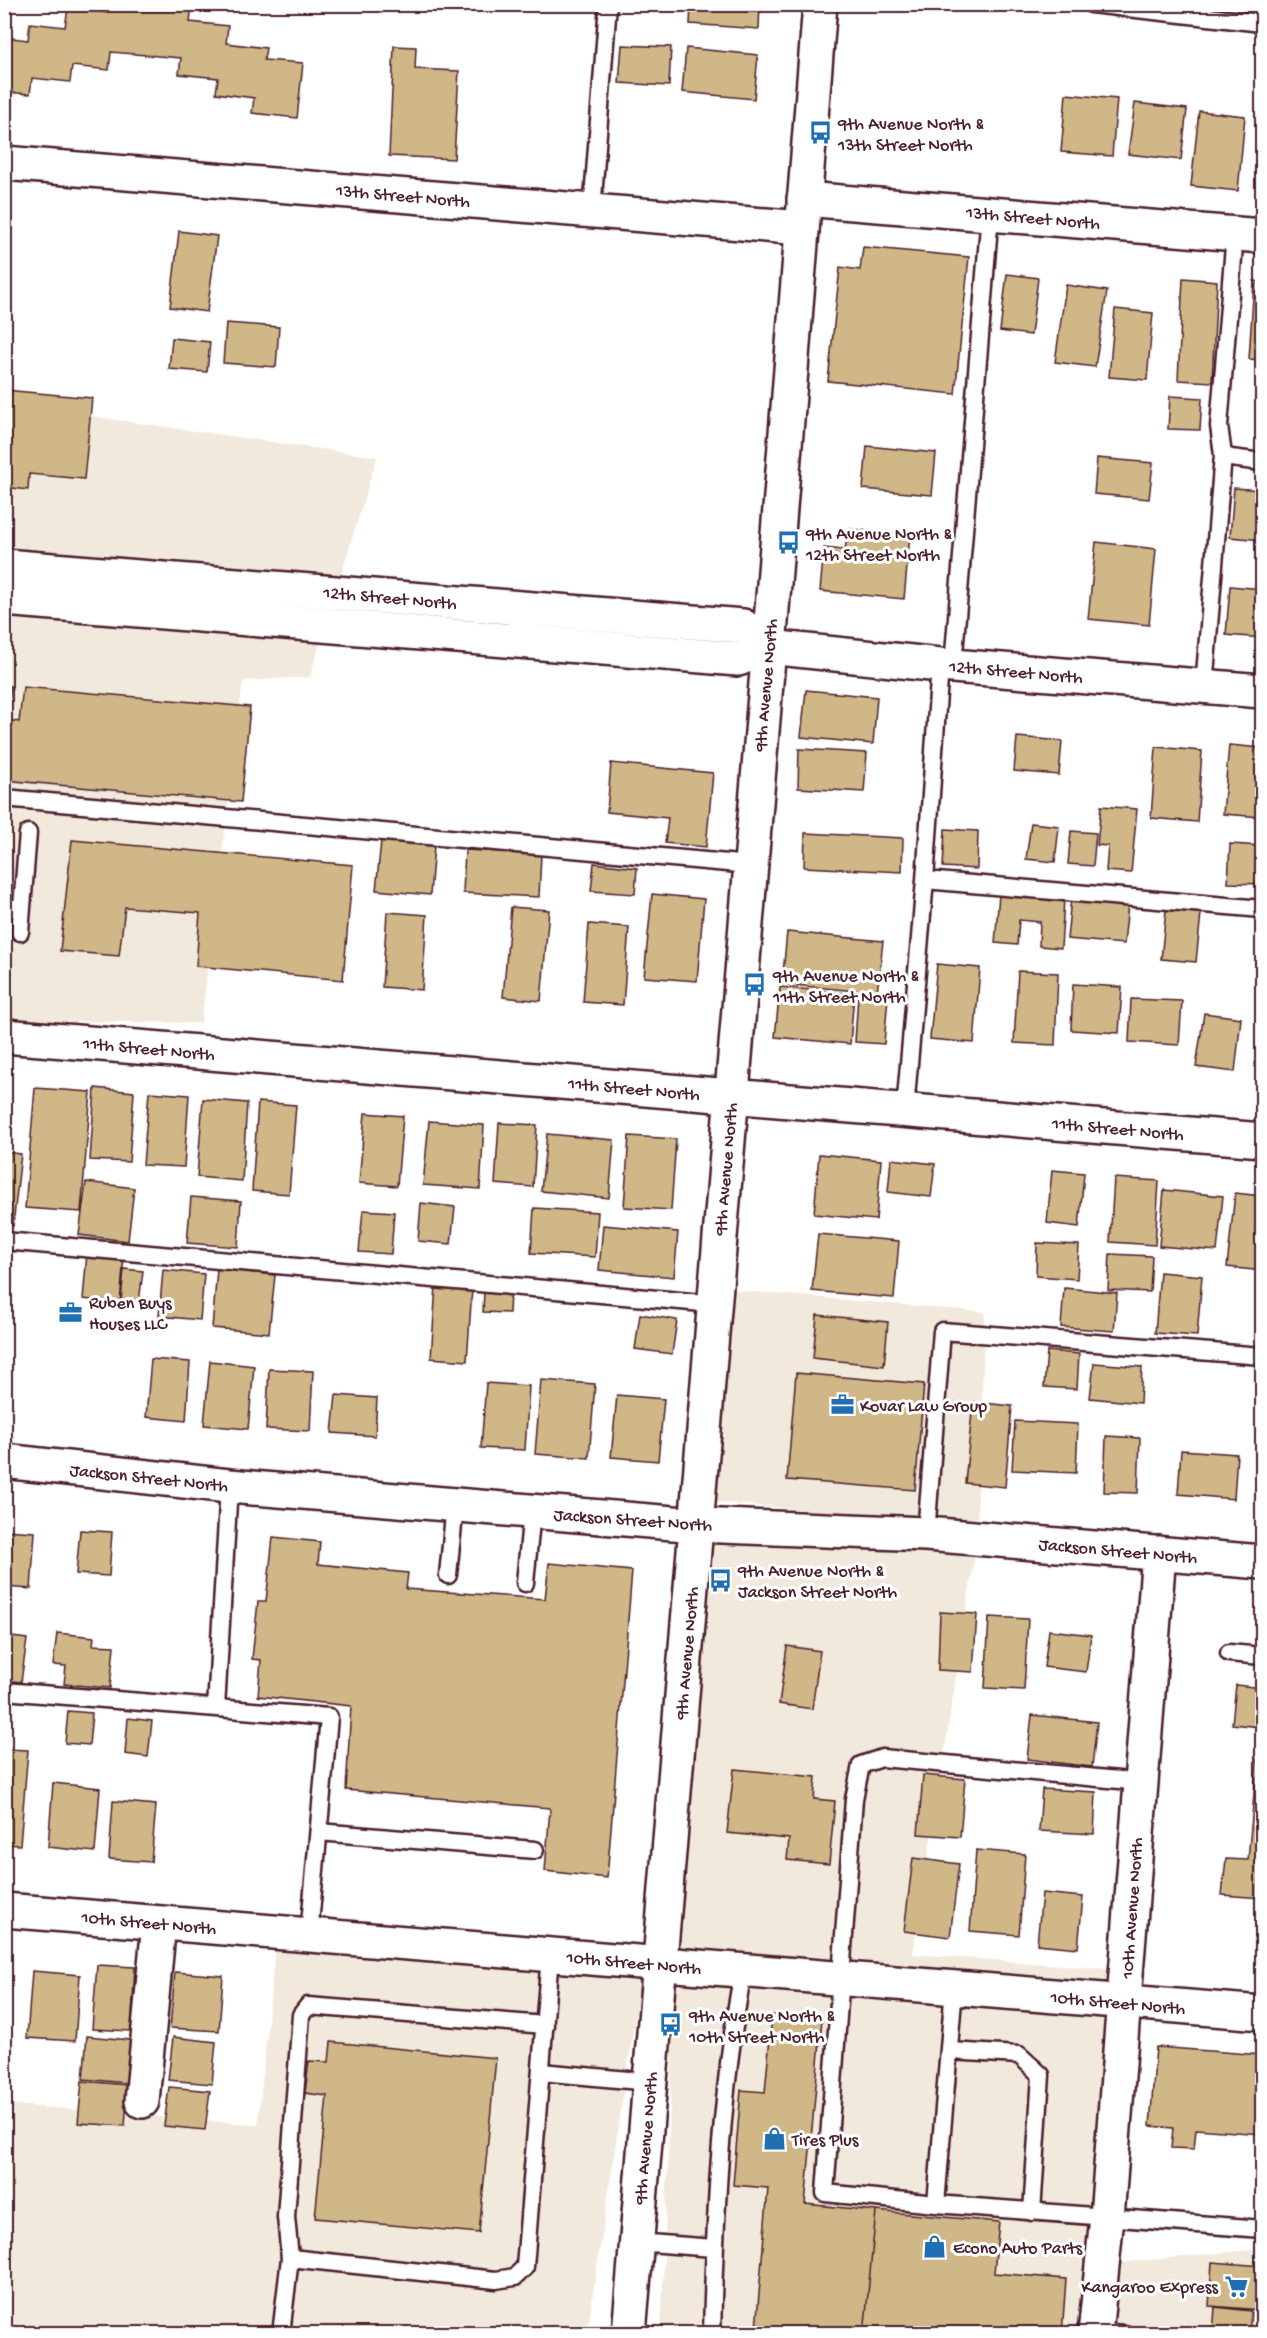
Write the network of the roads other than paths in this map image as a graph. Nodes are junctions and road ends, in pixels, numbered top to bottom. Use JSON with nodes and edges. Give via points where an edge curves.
{"nodes":[{"id":1,"x":820,"y":4,"type":"edge"},
{"id":2,"x":1091,"y":4,"type":"edge"},
{"id":3,"x":604,"y":5,"type":"edge"},
{"id":4,"x":1263,"y":23,"type":"edge"},
{"id":5,"x":4,"y":163,"type":"edge"},
{"id":6,"x":592,"y":211,"type":"junction"},
{"id":7,"x":803,"y":213,"type":"junction"},
{"id":8,"x":990,"y":213,"type":"junction"},
{"id":9,"x":1249,"y":235,"type":"edge"},
{"id":10,"x":1223,"y":455,"type":"junction"},
{"id":11,"x":1263,"y":462,"type":"edge"},
{"id":12,"x":4,"y":566,"type":"edge"},
{"id":13,"x":4,"y":599,"type":"edge"},
{"id":14,"x":769,"y":647,"type":"junction"},
{"id":15,"x":946,"y":666,"type":"junction"},
{"id":16,"x":1204,"y":687,"type":"junction"},
{"id":17,"x":1263,"y":692,"type":"edge"},
{"id":18,"x":4,"y":798,"type":"edge"},
{"id":19,"x":27,"y":833,"type":"dead end"},
{"id":20,"x":750,"y":865,"type":"junction"},
{"id":21,"x":925,"y":880,"type":"junction"},
{"id":22,"x":13,"y":908,"type":"edge"},
{"id":23,"x":1263,"y":909,"type":"edge"},
{"id":24,"x":20,"y":932,"type":"dead end"},
{"id":25,"x":4,"y":1036,"type":"edge"},
{"id":26,"x":731,"y":1096,"type":"junction"},
{"id":27,"x":905,"y":1110,"type":"junction"},
{"id":28,"x":1263,"y":1140,"type":"edge"},
{"id":29,"x":4,"y":1241,"type":"edge"},
{"id":30,"x":714,"y":1304,"type":"junction"},
{"id":31,"x":1263,"y":1356,"type":"edge"},
{"id":32,"x":4,"y":1461,"type":"edge"},
{"id":33,"x":229,"y":1486,"type":"junction"},
{"id":34,"x":455,"y":1504,"type":"junction"},
{"id":35,"x":532,"y":1511,"type":"junction"},
{"id":36,"x":697,"y":1525,"type":"junction"},
{"id":37,"x":926,"y":1534,"type":"junction"},
{"id":38,"x":1159,"y":1553,"type":"junction"},
{"id":39,"x":1263,"y":1562,"type":"edge"},
{"id":40,"x":448,"y":1575,"type":"dead end"},
{"id":41,"x":525,"y":1583,"type":"dead end"},
{"id":42,"x":1229,"y":1653,"type":"dead end"},
{"id":43,"x":1263,"y":1656,"type":"edge"},
{"id":44,"x":4,"y":1691,"type":"edge"},
{"id":45,"x":216,"y":1708,"type":"junction"},
{"id":46,"x":1141,"y":1782,"type":"junction"},
{"id":47,"x":319,"y":1832,"type":"junction"},
{"id":48,"x":535,"y":1850,"type":"dead end"},
{"id":49,"x":4,"y":1911,"type":"edge"},
{"id":50,"x":159,"y":1923,"type":"junction"},
{"id":51,"x":309,"y":1935,"type":"junction"},
{"id":52,"x":550,"y":1955,"type":"junction"},
{"id":53,"x":659,"y":1964,"type":"junction"},
{"id":54,"x":743,"y":1971,"type":"junction"},
{"id":55,"x":840,"y":1979,"type":"junction"},
{"id":56,"x":954,"y":1988,"type":"junction"},
{"id":57,"x":1124,"y":2002,"type":"junction"},
{"id":58,"x":1263,"y":2013,"type":"edge"},
{"id":59,"x":545,"y":2025,"type":"junction"},
{"id":60,"x":949,"y":2051,"type":"junction"},
{"id":61,"x":541,"y":2072,"type":"junction"},
{"id":62,"x":650,"y":2082,"type":"junction"},
{"id":63,"x":142,"y":2101,"type":"dead end"},
{"id":64,"x":936,"y":2204,"type":"junction"},
{"id":65,"x":1032,"y":2212,"type":"junction"},
{"id":66,"x":1107,"y":2217,"type":"junction"},
{"id":67,"x":1263,"y":2229,"type":"edge"},
{"id":68,"x":636,"y":2242,"type":"junction"},
{"id":69,"x":714,"y":2248,"type":"junction"},
{"id":70,"x":290,"y":2258,"type":"junction"},
{"id":71,"x":1105,"y":2333,"type":"edge"},
{"id":72,"x":281,"y":2334,"type":"edge"},
{"id":73,"x":629,"y":2334,"type":"edge"},
{"id":74,"x":712,"y":2334,"type":"edge"}],
"edges":[{"from":1,"to":7,"type":"street","name":"9th Avenue North"},
{"from":2,"to":4,"type":"lane"},
{"from":3,"to":6,"type":"lane"},
{"from":5,"to":6,"type":"street","name":"13th Street North"},
{"from":6,"to":7,"type":"street","name":"13th Street North"},
{"from":7,"to":8,"type":"street","name":"13th Street North"},
{"from":7,"to":14,"type":"street","name":"9th Avenue North"},
{"from":8,"to":9,"type":"street","name":"13th Street North"},
{"from":8,"to":15,"type":"lane"},
{"from":9,"to":10,"type":"lane","via":[[1219,426]]},
{"from":10,"to":11,"type":"lane"},
{"from":10,"to":16,"type":"lane"},
{"from":12,"to":14,"type":"street","name":"12th Street North","via":[[743,626]]},
{"from":13,"to":14,"type":"street","name":"12th Street North","via":[[738,659]]},
{"from":14,"to":15,"type":"street","name":"12th Street North"},
{"from":14,"to":20,"type":"street","name":"9th Avenue North"},
{"from":15,"to":16,"type":"street","name":"12th Street North"},
{"from":15,"to":21,"type":"lane"},
{"from":16,"to":17,"type":"street","name":"12th Street North"},
{"from":18,"to":20,"type":"lane"},
{"from":19,"to":22,"type":"lane"},
{"from":20,"to":26,"type":"street","name":"9th Avenue North"},
{"from":21,"to":23,"type":"lane"},
{"from":21,"to":27,"type":"lane"},
{"from":22,"to":24,"type":"lane"},
{"from":25,"to":26,"type":"street","name":"11th Street North"},
{"from":26,"to":27,"type":"street","name":"11th Street North"},
{"from":26,"to":30,"type":"street","name":"9th Avenue North"},
{"from":27,"to":28,"type":"street","name":"11th Street North"},
{"from":29,"to":30,"type":"lane"},
{"from":30,"to":36,"type":"street","name":"9th Avenue North"},
{"from":31,"to":37,"type":"lane","via":[[942,1331]]},
{"from":32,"to":33,"type":"street","name":"Jackson Street North"},
{"from":33,"to":34,"type":"street","name":"Jackson Street North"},
{"from":33,"to":45,"type":"lane"},
{"from":34,"to":35,"type":"street","name":"Jackson Street North"},
{"from":34,"to":40,"type":"lane"},
{"from":35,"to":36,"type":"street","name":"Jackson Street North"},
{"from":35,"to":41,"type":"lane"},
{"from":36,"to":37,"type":"street","name":"Jackson Street North"},
{"from":36,"to":53,"type":"street","name":"9th Avenue North"},
{"from":37,"to":38,"type":"street","name":"Jackson Street North"},
{"from":38,"to":39,"type":"street","name":"Jackson Street North"},
{"from":38,"to":46,"type":"street","name":"10th Avenue North"},
{"from":42,"to":43,"type":"lane"},
{"from":44,"to":45,"type":"lane"},
{"from":45,"to":47,"type":"lane","via":[[330,1717]]},
{"from":46,"to":55,"type":"lane","via":[[882,1758],[861,1765],[854,1799]]},
{"from":46,"to":57,"type":"street","name":"10th Avenue North"},
{"from":47,"to":48,"type":"lane"},
{"from":47,"to":51,"type":"lane"},
{"from":49,"to":50,"type":"street","name":"10th Street North"},
{"from":50,"to":51,"type":"street","name":"10th Street North"},
{"from":50,"to":63,"type":"street"},
{"from":51,"to":52,"type":"street","name":"10th Street North"},
{"from":52,"to":53,"type":"street","name":"10th Street North"},
{"from":52,"to":59,"type":"lane"},
{"from":53,"to":54,"type":"street","name":"10th Street North"},
{"from":53,"to":62,"type":"street","name":"9th Avenue North"},
{"from":54,"to":55,"type":"street","name":"10th Street North"},
{"from":54,"to":69,"type":"lane","via":[[732,2033]]},
{"from":55,"to":56,"type":"street","name":"10th Street North"},
{"from":55,"to":64,"type":"lane","via":[[825,2193]]},
{"from":56,"to":57,"type":"street","name":"10th Street North"},
{"from":56,"to":60,"type":"lane"},
{"from":57,"to":58,"type":"street","name":"10th Street North"},
{"from":57,"to":66,"type":"street","name":"10th Avenue North"},
{"from":59,"to":61,"type":"lane"},
{"from":59,"to":70,"type":"lane","via":[[308,2006],[302,2014],[286,2217]]},
{"from":60,"to":64,"type":"lane"},
{"from":60,"to":65,"type":"lane","via":[[1019,2055],[1041,2075]]},
{"from":61,"to":62,"type":"lane"},
{"from":61,"to":70,"type":"lane","via":[[525,2267],[515,2277],[496,2280]]},
{"from":62,"to":68,"type":"street","name":"9th Avenue North"},
{"from":64,"to":65,"type":"lane"},
{"from":65,"to":66,"type":"lane"},
{"from":66,"to":67,"type":"lane"},
{"from":66,"to":71,"type":"street","name":"10th Avenue North"},
{"from":68,"to":69,"type":"lane"},
{"from":68,"to":73,"type":"street","name":"9th Avenue North"},
{"from":69,"to":74,"type":"lane"},
{"from":70,"to":72,"type":"lane"}]}
